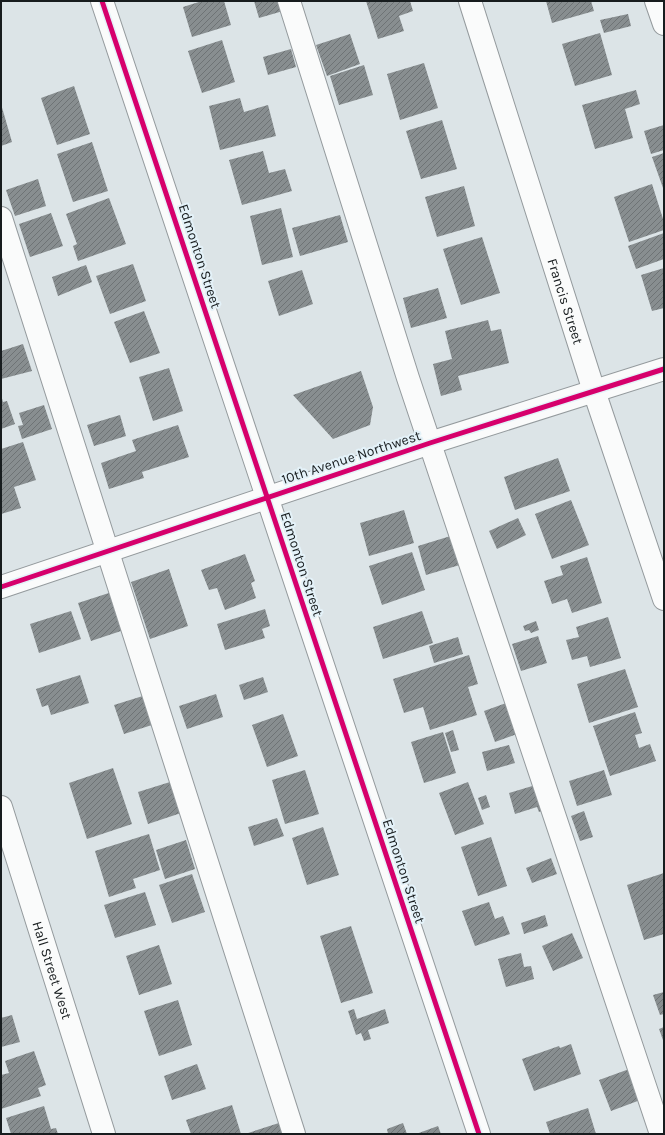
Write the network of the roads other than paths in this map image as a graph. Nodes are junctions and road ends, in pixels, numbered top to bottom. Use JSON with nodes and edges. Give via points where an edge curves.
{"nodes":[{"id":1,"x":102,"y":1,"type":"edge"},
{"id":2,"x":289,"y":1,"type":"edge"},
{"id":3,"x":470,"y":1,"type":"edge"},
{"id":4,"x":656,"y":1,"type":"edge"},
{"id":5,"x":664,"y":24,"type":"edge"},
{"id":6,"x":1,"y":218,"type":"edge"},
{"id":7,"x":664,"y":369,"type":"edge"},
{"id":8,"x":594,"y":391,"type":"junction"},
{"id":9,"x":430,"y":443,"type":"junction"},
{"id":10,"x":267,"y":497,"type":"junction"},
{"id":11,"x":108,"y":552,"type":"junction"},
{"id":12,"x":1,"y":587,"type":"edge"},
{"id":13,"x":664,"y":599,"type":"edge"},
{"id":14,"x":1,"y":807,"type":"edge"},
{"id":15,"x":104,"y":1134,"type":"edge"},
{"id":16,"x":294,"y":1134,"type":"edge"},
{"id":17,"x":479,"y":1134,"type":"edge"},
{"id":18,"x":661,"y":1134,"type":"edge"}],
"edges":[{"from":1,"to":10,"type":"street","name":"Edmonton Street"},
{"from":2,"to":9,"type":"street"},
{"from":3,"to":8,"type":"street","name":"Francis Street"},
{"from":4,"to":5,"type":"street"},
{"from":6,"to":11,"type":"street"},
{"from":7,"to":8,"type":"street","name":"10th Avenue Northwest"},
{"from":8,"to":9,"type":"street","name":"10th Avenue Northwest"},
{"from":8,"to":13,"type":"street","name":"Francis Street"},
{"from":9,"to":10,"type":"street","name":"10th Avenue Northwest"},
{"from":9,"to":18,"type":"street"},
{"from":10,"to":11,"type":"street","name":"10th Avenue Northwest"},
{"from":10,"to":17,"type":"street","name":"Edmonton Street"},
{"from":11,"to":12,"type":"street","name":"10th Avenue Northwest"},
{"from":11,"to":16,"type":"street"},
{"from":14,"to":15,"type":"street","name":"Hall Street West"}]}
